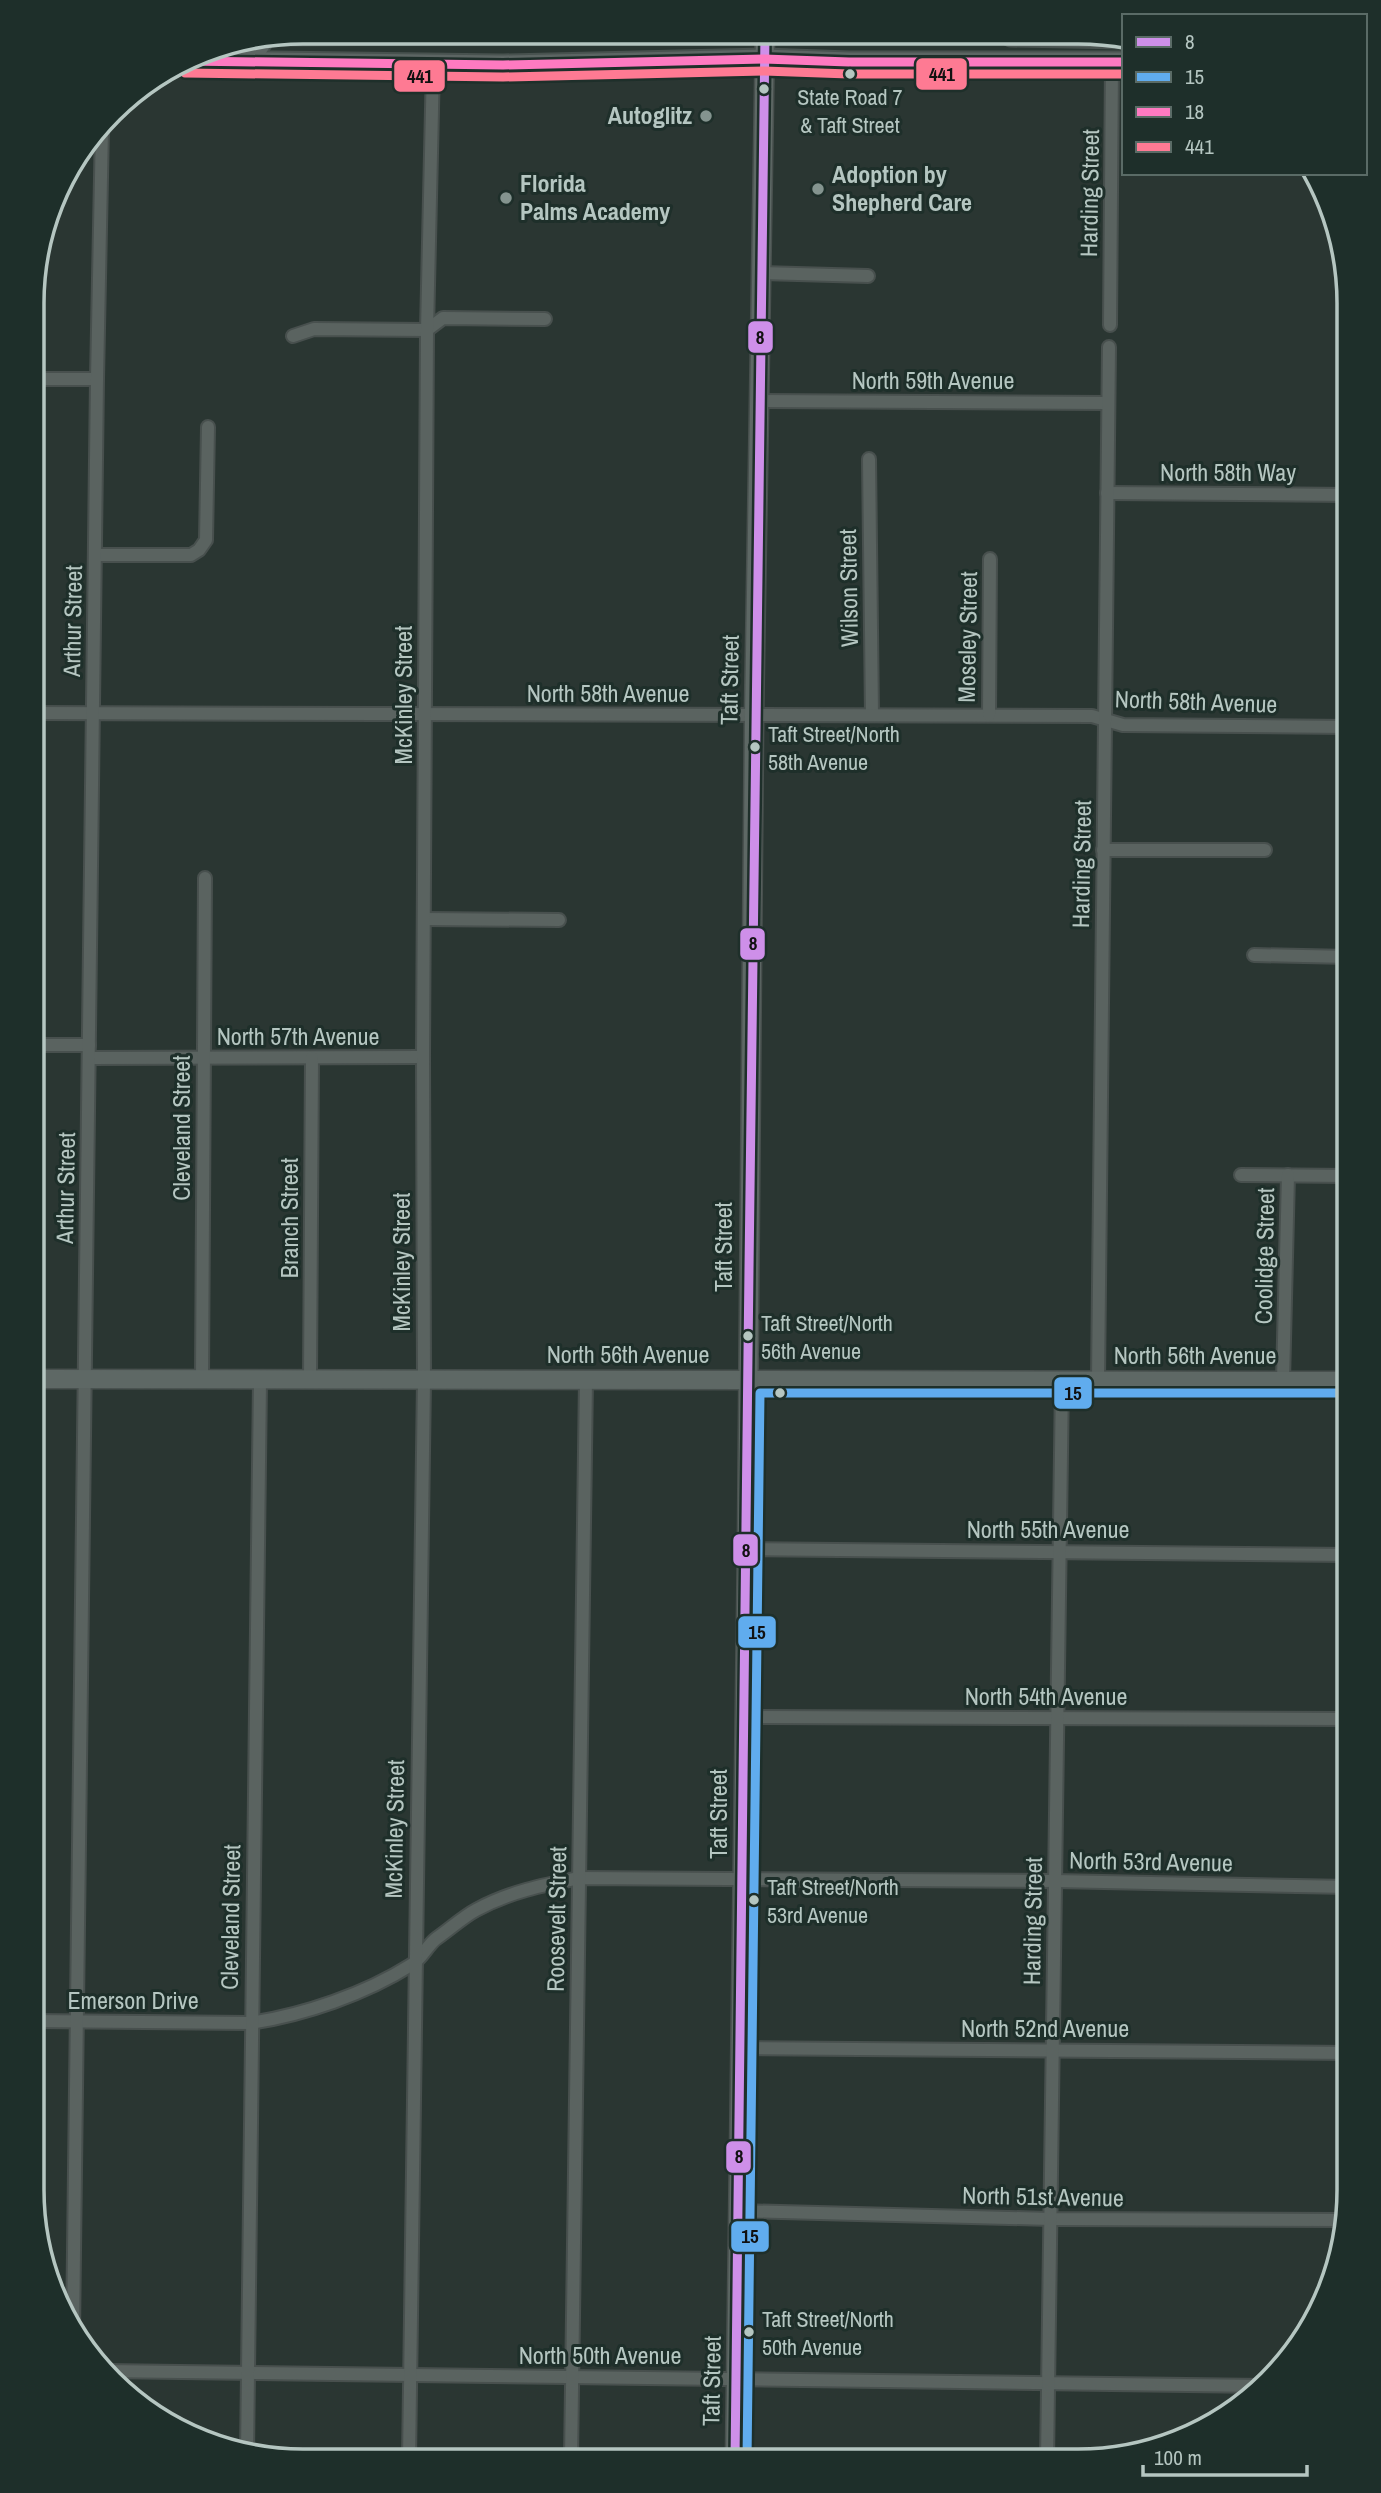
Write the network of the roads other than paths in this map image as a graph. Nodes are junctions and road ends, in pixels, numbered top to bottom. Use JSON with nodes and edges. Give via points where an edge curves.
{"nodes":[{"id":1,"x":446,"y":44,"type":"edge"},
{"id":2,"x":765,"y":44,"type":"edge"},
{"id":3,"x":1073,"y":44,"type":"edge"},
{"id":4,"x":256,"y":48,"type":"edge"},
{"id":5,"x":1120,"y":57,"type":"edge"},
{"id":6,"x":764,"y":59,"type":"junction"},
{"id":7,"x":208,"y":61,"type":"edge"},
{"id":8,"x":236,"y":61,"type":"junction"},
{"id":9,"x":1054,"y":62,"type":"junction"},
{"id":10,"x":433,"y":65,"type":"junction"},
{"id":11,"x":102,"y":139,"type":"edge"},
{"id":12,"x":761,"y":273,"type":"junction"},
{"id":13,"x":868,"y":276,"type":"dead end"},
{"id":14,"x":545,"y":319,"type":"dead end"},
{"id":15,"x":1110,"y":326,"type":"dead end"},
{"id":16,"x":427,"y":330,"type":"junction"},
{"id":17,"x":293,"y":336,"type":"dead end"},
{"id":18,"x":1109,"y":347,"type":"dead end"},
{"id":19,"x":44,"y":379,"type":"edge"},
{"id":20,"x":97,"y":379,"type":"junction"},
{"id":21,"x":759,"y":401,"type":"junction"},
{"id":22,"x":1108,"y":403,"type":"junction"},
{"id":23,"x":208,"y":427,"type":"dead end"},
{"id":24,"x":869,"y":459,"type":"dead end"},
{"id":25,"x":1107,"y":493,"type":"junction"},
{"id":26,"x":1337,"y":495,"type":"edge"},
{"id":27,"x":95,"y":555,"type":"junction"},
{"id":28,"x":990,"y":559,"type":"dead end"},
{"id":29,"x":44,"y":713,"type":"edge"},
{"id":30,"x":93,"y":713,"type":"junction"},
{"id":31,"x":425,"y":714,"type":"junction"},
{"id":32,"x":872,"y":715,"type":"junction"},
{"id":33,"x":989,"y":715,"type":"junction"},
{"id":34,"x":754,"y":716,"type":"junction"},
{"id":35,"x":1104,"y":720,"type":"junction"},
{"id":36,"x":1337,"y":727,"type":"edge"},
{"id":37,"x":1103,"y":850,"type":"junction"},
{"id":38,"x":1265,"y":850,"type":"dead end"},
{"id":39,"x":205,"y":877,"type":"dead end"},
{"id":40,"x":424,"y":919,"type":"junction"},
{"id":41,"x":558,"y":920,"type":"dead end"},
{"id":42,"x":1254,"y":956,"type":"dead end"},
{"id":43,"x":1337,"y":957,"type":"edge"},
{"id":44,"x":44,"y":1046,"type":"edge"},
{"id":45,"x":89,"y":1051,"type":"junction"},
{"id":46,"x":423,"y":1057,"type":"junction"},
{"id":47,"x":203,"y":1058,"type":"junction"},
{"id":48,"x":312,"y":1058,"type":"junction"},
{"id":49,"x":1241,"y":1175,"type":"dead end"},
{"id":50,"x":1288,"y":1175,"type":"junction"},
{"id":51,"x":1337,"y":1175,"type":"edge"},
{"id":52,"x":202,"y":1378,"type":"junction"},
{"id":53,"x":310,"y":1378,"type":"junction"},
{"id":54,"x":44,"y":1379,"type":"edge"},
{"id":55,"x":85,"y":1379,"type":"junction"},
{"id":56,"x":586,"y":1379,"type":"junction"},
{"id":57,"x":424,"y":1380,"type":"junction"},
{"id":58,"x":1098,"y":1380,"type":"junction"},
{"id":59,"x":260,"y":1381,"type":"junction"},
{"id":60,"x":748,"y":1381,"type":"junction"},
{"id":61,"x":1062,"y":1381,"type":"junction"},
{"id":62,"x":1283,"y":1381,"type":"junction"},
{"id":63,"x":1337,"y":1381,"type":"edge"},
{"id":64,"x":747,"y":1549,"type":"junction"},
{"id":65,"x":1060,"y":1550,"type":"junction"},
{"id":66,"x":1337,"y":1555,"type":"edge"},
{"id":67,"x":744,"y":1717,"type":"junction"},
{"id":68,"x":1057,"y":1718,"type":"junction"},
{"id":69,"x":1337,"y":1719,"type":"edge"},
{"id":70,"x":579,"y":1878,"type":"junction"},
{"id":71,"x":743,"y":1879,"type":"junction"},
{"id":72,"x":1055,"y":1881,"type":"junction"},
{"id":73,"x":1337,"y":1887,"type":"edge"},
{"id":74,"x":414,"y":1964,"type":"junction"},
{"id":75,"x":44,"y":2021,"type":"edge"},
{"id":76,"x":77,"y":2022,"type":"junction"},
{"id":77,"x":250,"y":2023,"type":"junction"},
{"id":78,"x":741,"y":2048,"type":"junction"},
{"id":79,"x":1053,"y":2050,"type":"junction"},
{"id":80,"x":1337,"y":2053,"type":"edge"},
{"id":81,"x":739,"y":2211,"type":"junction"},
{"id":82,"x":1051,"y":2219,"type":"junction"},
{"id":83,"x":1335,"y":2220,"type":"edge"},
{"id":84,"x":73,"y":2311,"type":"edge"},
{"id":85,"x":118,"y":2371,"type":"edge"},
{"id":86,"x":248,"y":2373,"type":"junction"},
{"id":87,"x":410,"y":2376,"type":"junction"},
{"id":88,"x":572,"y":2377,"type":"junction"},
{"id":89,"x":736,"y":2378,"type":"junction"},
{"id":90,"x":1048,"y":2383,"type":"junction"},
{"id":91,"x":1248,"y":2386,"type":"edge"},
{"id":92,"x":247,"y":2443,"type":"edge"},
{"id":93,"x":409,"y":2449,"type":"edge"},
{"id":94,"x":571,"y":2449,"type":"edge"},
{"id":95,"x":735,"y":2449,"type":"edge"},
{"id":96,"x":1047,"y":2449,"type":"edge"}],
"edges":[{"from":1,"to":10,"type":"main road"},
{"from":2,"to":6,"type":"street","name":"Taft Street"},
{"from":3,"to":9,"type":"main road"},
{"from":4,"to":8,"type":"main road"},
{"from":5,"to":9,"type":"main road"},
{"from":5,"to":15,"type":"street","name":"Harding Street"},
{"from":6,"to":9,"type":"main road"},
{"from":6,"to":10,"type":"main road"},
{"from":6,"to":12,"type":"street","name":"Taft Street"},
{"from":7,"to":8,"type":"main road"},
{"from":8,"to":10,"type":"main road"},
{"from":10,"to":16,"type":"street","name":"McKinley Street"},
{"from":11,"to":20,"type":"street","name":"Arthur Street"},
{"from":12,"to":13,"type":"street"},
{"from":12,"to":21,"type":"street","name":"Taft Street"},
{"from":14,"to":16,"type":"street","via":[[443,318]]},
{"from":16,"to":17,"type":"street","via":[[314,329]]},
{"from":16,"to":31,"type":"street","name":"McKinley Street"},
{"from":18,"to":22,"type":"street","name":"Harding Street"},
{"from":19,"to":20,"type":"street"},
{"from":20,"to":27,"type":"street","name":"Arthur Street"},
{"from":21,"to":22,"type":"street","name":"North 59th Avenue"},
{"from":21,"to":34,"type":"street","name":"Taft Street"},
{"from":22,"to":25,"type":"street","name":"Harding Street"},
{"from":23,"to":27,"type":"street","via":[[206,540],[199,550],[191,555]]},
{"from":24,"to":32,"type":"street","name":"Wilson Street"},
{"from":25,"to":26,"type":"street","name":"North 58th Way"},
{"from":25,"to":35,"type":"street","name":"Harding Street"},
{"from":27,"to":30,"type":"street","name":"Arthur Street"},
{"from":28,"to":33,"type":"street","name":"Moseley Street"},
{"from":29,"to":30,"type":"street","name":"North 58th Avenue"},
{"from":30,"to":31,"type":"street","name":"North 58th Avenue"},
{"from":30,"to":45,"type":"street","name":"Arthur Street"},
{"from":31,"to":34,"type":"street","name":"North 58th Avenue"},
{"from":31,"to":40,"type":"street","name":"McKinley Street"},
{"from":32,"to":33,"type":"street","name":"North 58th Avenue"},
{"from":32,"to":34,"type":"street","name":"North 58th Avenue"},
{"from":33,"to":35,"type":"street","name":"North 58th Avenue"},
{"from":34,"to":60,"type":"street","name":"Taft Street"},
{"from":35,"to":36,"type":"street","name":"North 58th Avenue","via":[[1123,725]]},
{"from":35,"to":37,"type":"street","name":"Harding Street"},
{"from":37,"to":38,"type":"street"},
{"from":37,"to":58,"type":"street","name":"Harding Street"},
{"from":39,"to":47,"type":"street","name":"Cleveland Street"},
{"from":40,"to":41,"type":"street"},
{"from":40,"to":46,"type":"street","name":"McKinley Street"},
{"from":42,"to":43,"type":"street"},
{"from":44,"to":45,"type":"street","name":"North 57th Avenue"},
{"from":45,"to":47,"type":"street","name":"North 57th Avenue"},
{"from":45,"to":55,"type":"street","name":"Arthur Street"},
{"from":46,"to":48,"type":"street","name":"North 57th Avenue"},
{"from":46,"to":57,"type":"street","name":"McKinley Street"},
{"from":47,"to":48,"type":"street","name":"North 57th Avenue"},
{"from":47,"to":52,"type":"street","name":"Cleveland Street"},
{"from":48,"to":53,"type":"street","name":"Branch Street"},
{"from":49,"to":50,"type":"street"},
{"from":50,"to":51,"type":"street"},
{"from":50,"to":62,"type":"street","name":"Coolidge Street"},
{"from":52,"to":55,"type":"street","name":"North 56th Avenue"},
{"from":52,"to":59,"type":"street","name":"North 56th Avenue"},
{"from":53,"to":57,"type":"street","name":"North 56th Avenue"},
{"from":53,"to":59,"type":"street","name":"North 56th Avenue"},
{"from":54,"to":55,"type":"street","name":"North 56th Avenue"},
{"from":55,"to":76,"type":"street","name":"Arthur Street"},
{"from":56,"to":57,"type":"street","name":"North 56th Avenue"},
{"from":56,"to":60,"type":"street","name":"North 56th Avenue"},
{"from":56,"to":70,"type":"street","name":"Roosevelt Street"},
{"from":57,"to":74,"type":"street","name":"McKinley Street"},
{"from":58,"to":61,"type":"street","name":"North 56th Avenue"},
{"from":58,"to":62,"type":"street","name":"North 56th Avenue"},
{"from":59,"to":77,"type":"street","name":"Cleveland Street"},
{"from":60,"to":61,"type":"street","name":"North 56th Avenue"},
{"from":60,"to":64,"type":"street","name":"Taft Street"},
{"from":61,"to":65,"type":"street","name":"Harding Street"},
{"from":62,"to":63,"type":"street","name":"North 56th Avenue"},
{"from":64,"to":65,"type":"street","name":"North 55th Avenue"},
{"from":64,"to":67,"type":"street","name":"Taft Street"},
{"from":65,"to":66,"type":"street","name":"North 55th Avenue"},
{"from":65,"to":68,"type":"street","name":"Harding Street"},
{"from":67,"to":68,"type":"street","name":"North 54th Avenue"},
{"from":67,"to":71,"type":"street","name":"Taft Street"},
{"from":68,"to":69,"type":"street","name":"North 54th Avenue"},
{"from":68,"to":72,"type":"street","name":"Harding Street"},
{"from":70,"to":71,"type":"street","name":"Emerson Drive"},
{"from":70,"to":74,"type":"street","name":"Emerson Drive","via":[[511,1894],[474,1911],[432,1941]]},
{"from":70,"to":88,"type":"street","name":"Roosevelt Street"},
{"from":71,"to":72,"type":"street","name":"North 53rd Avenue"},
{"from":71,"to":78,"type":"street","name":"Taft Street"},
{"from":72,"to":73,"type":"street","name":"North 53rd Avenue"},
{"from":72,"to":79,"type":"street","name":"Harding Street"},
{"from":74,"to":77,"type":"street","name":"Emerson Drive","via":[[315,2009]]},
{"from":74,"to":87,"type":"street","name":"McKinley Street"},
{"from":75,"to":76,"type":"street","name":"Emerson Drive"},
{"from":76,"to":77,"type":"street","name":"Emerson Drive"},
{"from":76,"to":84,"type":"street","name":"Arthur Street"},
{"from":77,"to":86,"type":"street","name":"Cleveland Street"},
{"from":78,"to":79,"type":"street","name":"North 52nd Avenue"},
{"from":78,"to":81,"type":"street","name":"Taft Street"},
{"from":79,"to":80,"type":"street","name":"North 52nd Avenue"},
{"from":79,"to":82,"type":"street","name":"Harding Street"},
{"from":81,"to":82,"type":"street","name":"North 51st Avenue"},
{"from":81,"to":89,"type":"street","name":"Taft Street"},
{"from":82,"to":83,"type":"street","name":"North 51st Avenue"},
{"from":82,"to":90,"type":"street","name":"Harding Street"},
{"from":85,"to":86,"type":"street","name":"North 50th Avenue"},
{"from":86,"to":87,"type":"street","name":"North 50th Avenue"},
{"from":86,"to":92,"type":"street","name":"Cleveland Street"},
{"from":87,"to":88,"type":"street","name":"North 50th Avenue"},
{"from":87,"to":93,"type":"street","name":"McKinley Street"},
{"from":88,"to":89,"type":"street","name":"North 50th Avenue"},
{"from":88,"to":94,"type":"street","name":"Roosevelt Street"},
{"from":89,"to":90,"type":"street","name":"North 50th Avenue"},
{"from":89,"to":95,"type":"street","name":"Taft Street"},
{"from":90,"to":91,"type":"street","name":"North 50th Avenue"},
{"from":90,"to":96,"type":"street","name":"Harding Street"}]}
